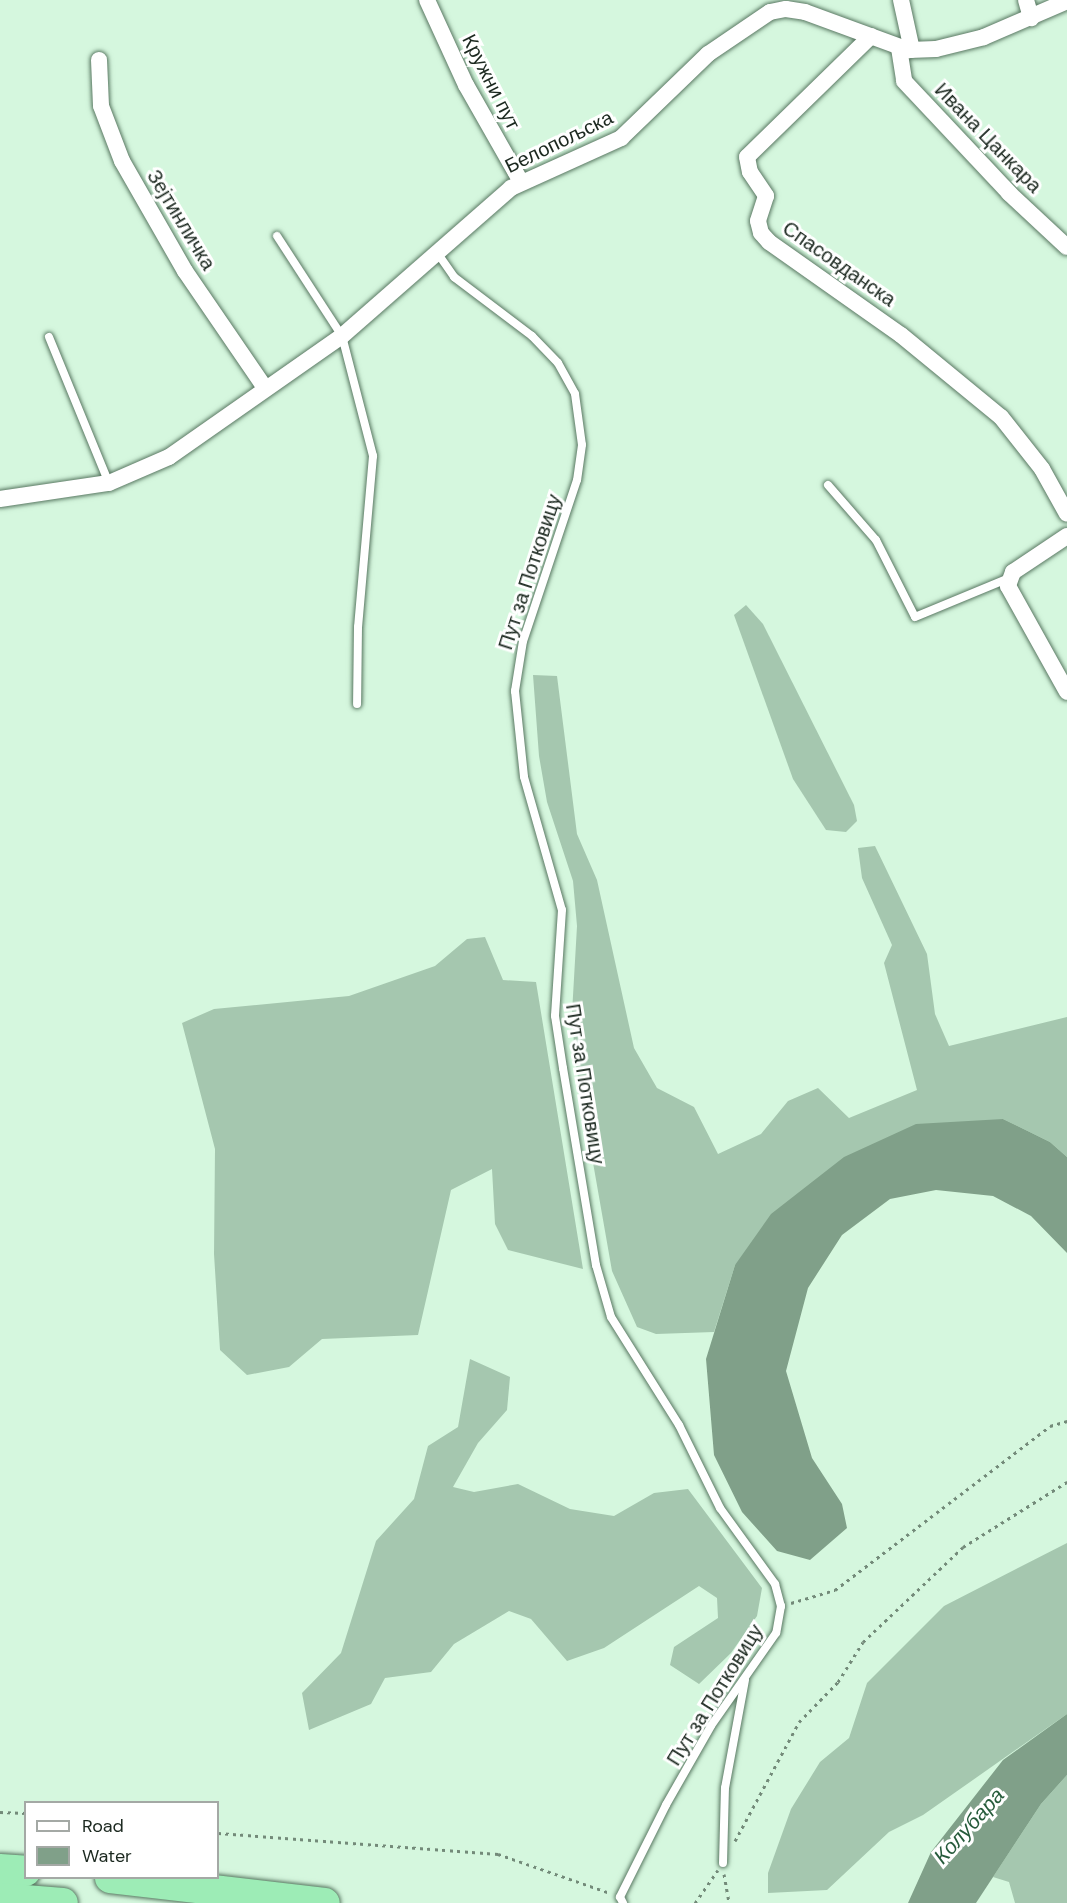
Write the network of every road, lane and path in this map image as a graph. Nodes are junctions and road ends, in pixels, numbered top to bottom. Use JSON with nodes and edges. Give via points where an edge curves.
{"nodes":[{"id":1,"x":427,"y":0,"type":"edge"},
{"id":2,"x":901,"y":0,"type":"edge"},
{"id":3,"x":1026,"y":0,"type":"edge"},
{"id":4,"x":1067,"y":1,"type":"edge"},
{"id":5,"x":1030,"y":18,"type":"junction"},
{"id":6,"x":871,"y":36,"type":"junction"},
{"id":7,"x":905,"y":49,"type":"junction"},
{"id":8,"x":99,"y":60,"type":"dead end"},
{"id":9,"x":521,"y":182,"type":"junction"},
{"id":10,"x":277,"y":236,"type":"dead end"},
{"id":11,"x":1067,"y":247,"type":"edge"},
{"id":12,"x":436,"y":251,"type":"junction"},
{"id":13,"x":342,"y":336,"type":"junction"},
{"id":14,"x":49,"y":337,"type":"dead end"},
{"id":15,"x":265,"y":388,"type":"junction"},
{"id":16,"x":109,"y":483,"type":"junction"},
{"id":17,"x":828,"y":485,"type":"dead end"},
{"id":18,"x":0,"y":499,"type":"edge"},
{"id":19,"x":1067,"y":514,"type":"edge"},
{"id":20,"x":1067,"y":537,"type":"edge"},
{"id":21,"x":1009,"y":578,"type":"junction"},
{"id":22,"x":1067,"y":692,"type":"edge"},
{"id":23,"x":357,"y":704,"type":"dead end"},
{"id":24,"x":1067,"y":1421,"type":"edge"},
{"id":25,"x":1067,"y":1482,"type":"edge"},
{"id":26,"x":781,"y":1606,"type":"junction"},
{"id":27,"x":746,"y":1676,"type":"junction"},
{"id":28,"x":0,"y":1812,"type":"edge"},
{"id":29,"x":24,"y":1813,"type":"edge"},
{"id":30,"x":219,"y":1833,"type":"edge"},
{"id":31,"x":723,"y":1863,"type":"junction"},
{"id":32,"x":0,"y":1869,"type":"edge"},
{"id":33,"x":24,"y":1871,"type":"edge"},
{"id":34,"x":119,"y":1879,"type":"edge"},
{"id":35,"x":0,"y":1898,"type":"edge"},
{"id":36,"x":621,"y":1900,"type":"edge"},
{"id":37,"x":63,"y":1903,"type":"edge"},
{"id":38,"x":325,"y":1903,"type":"edge"},
{"id":39,"x":695,"y":1903,"type":"edge"},
{"id":40,"x":729,"y":1903,"type":"edge"}],
"edges":[{"from":1,"to":9,"type":"street","name":"Кружни пут","via":[[466,86]]},
{"from":2,"to":7,"type":"street","name":"Ивана Цанкара"},
{"from":3,"to":5,"type":"street"},
{"from":4,"to":5,"type":"street"},
{"from":5,"to":7,"type":"street","via":[[984,37]]},
{"from":6,"to":7,"type":"street","name":"Белопољска"},
{"from":6,"to":9,"type":"street","name":"Белопољска","via":[[797,9],[770,12],[708,54],[621,138]]},
{"from":6,"to":19,"type":"street","name":"Спасовданска","via":[[747,157],[750,172],[766,196],[758,221],[761,233],[901,334],[1001,417],[1042,469]]},
{"from":7,"to":11,"type":"street","name":"Ивана Цанкара","via":[[904,81],[1009,193]]},
{"from":8,"to":15,"type":"street","name":"Зејтинличка","via":[[101,106],[122,161],[185,271]]},
{"from":9,"to":12,"type":"street","name":"Белопољска"},
{"from":10,"to":13,"type":"lane"},
{"from":12,"to":13,"type":"street","name":"Белопољска"},
{"from":12,"to":26,"type":"lane","name":"Пут за Потковицу","via":[[454,277],[532,336],[558,363],[575,394],[582,444],[577,480],[523,641],[515,691],[524,777],[562,910],[555,1016],[562,1068],[596,1264],[611,1317],[679,1425],[720,1508],[775,1584]]},
{"from":13,"to":15,"type":"street","name":"Белопољска"},
{"from":13,"to":23,"type":"lane","via":[[373,456],[358,627]]},
{"from":14,"to":16,"type":"lane"},
{"from":15,"to":16,"type":"street","name":"Белопољска","via":[[169,458]]},
{"from":16,"to":18,"type":"street","name":"Белопољска"},
{"from":17,"to":21,"type":"lane","via":[[876,540],[915,618]]},
{"from":20,"to":21,"type":"street"},
{"from":21,"to":22,"type":"street","via":[[1011,597]]},
{"from":24,"to":26,"type":"path","via":[[1050,1426],[835,1590]]},
{"from":25,"to":31,"type":"path","via":[[963,1546],[863,1642],[838,1682],[799,1722]]},
{"from":26,"to":27,"type":"lane","name":"Пут за Потковицу","via":[[776,1633]]},
{"from":27,"to":31,"type":"lane","via":[[725,1788]]},
{"from":27,"to":36,"type":"lane","name":"Пут за Потковицу","via":[[711,1726],[666,1805]]},
{"from":28,"to":29,"type":"path"},
{"from":30,"to":36,"type":"path","via":[[498,1854]]},
{"from":31,"to":39,"type":"path"},
{"from":31,"to":40,"type":"path"},
{"from":32,"to":33,"type":"highway"},
{"from":34,"to":38,"type":"highway"},
{"from":35,"to":37,"type":"highway"}]}
